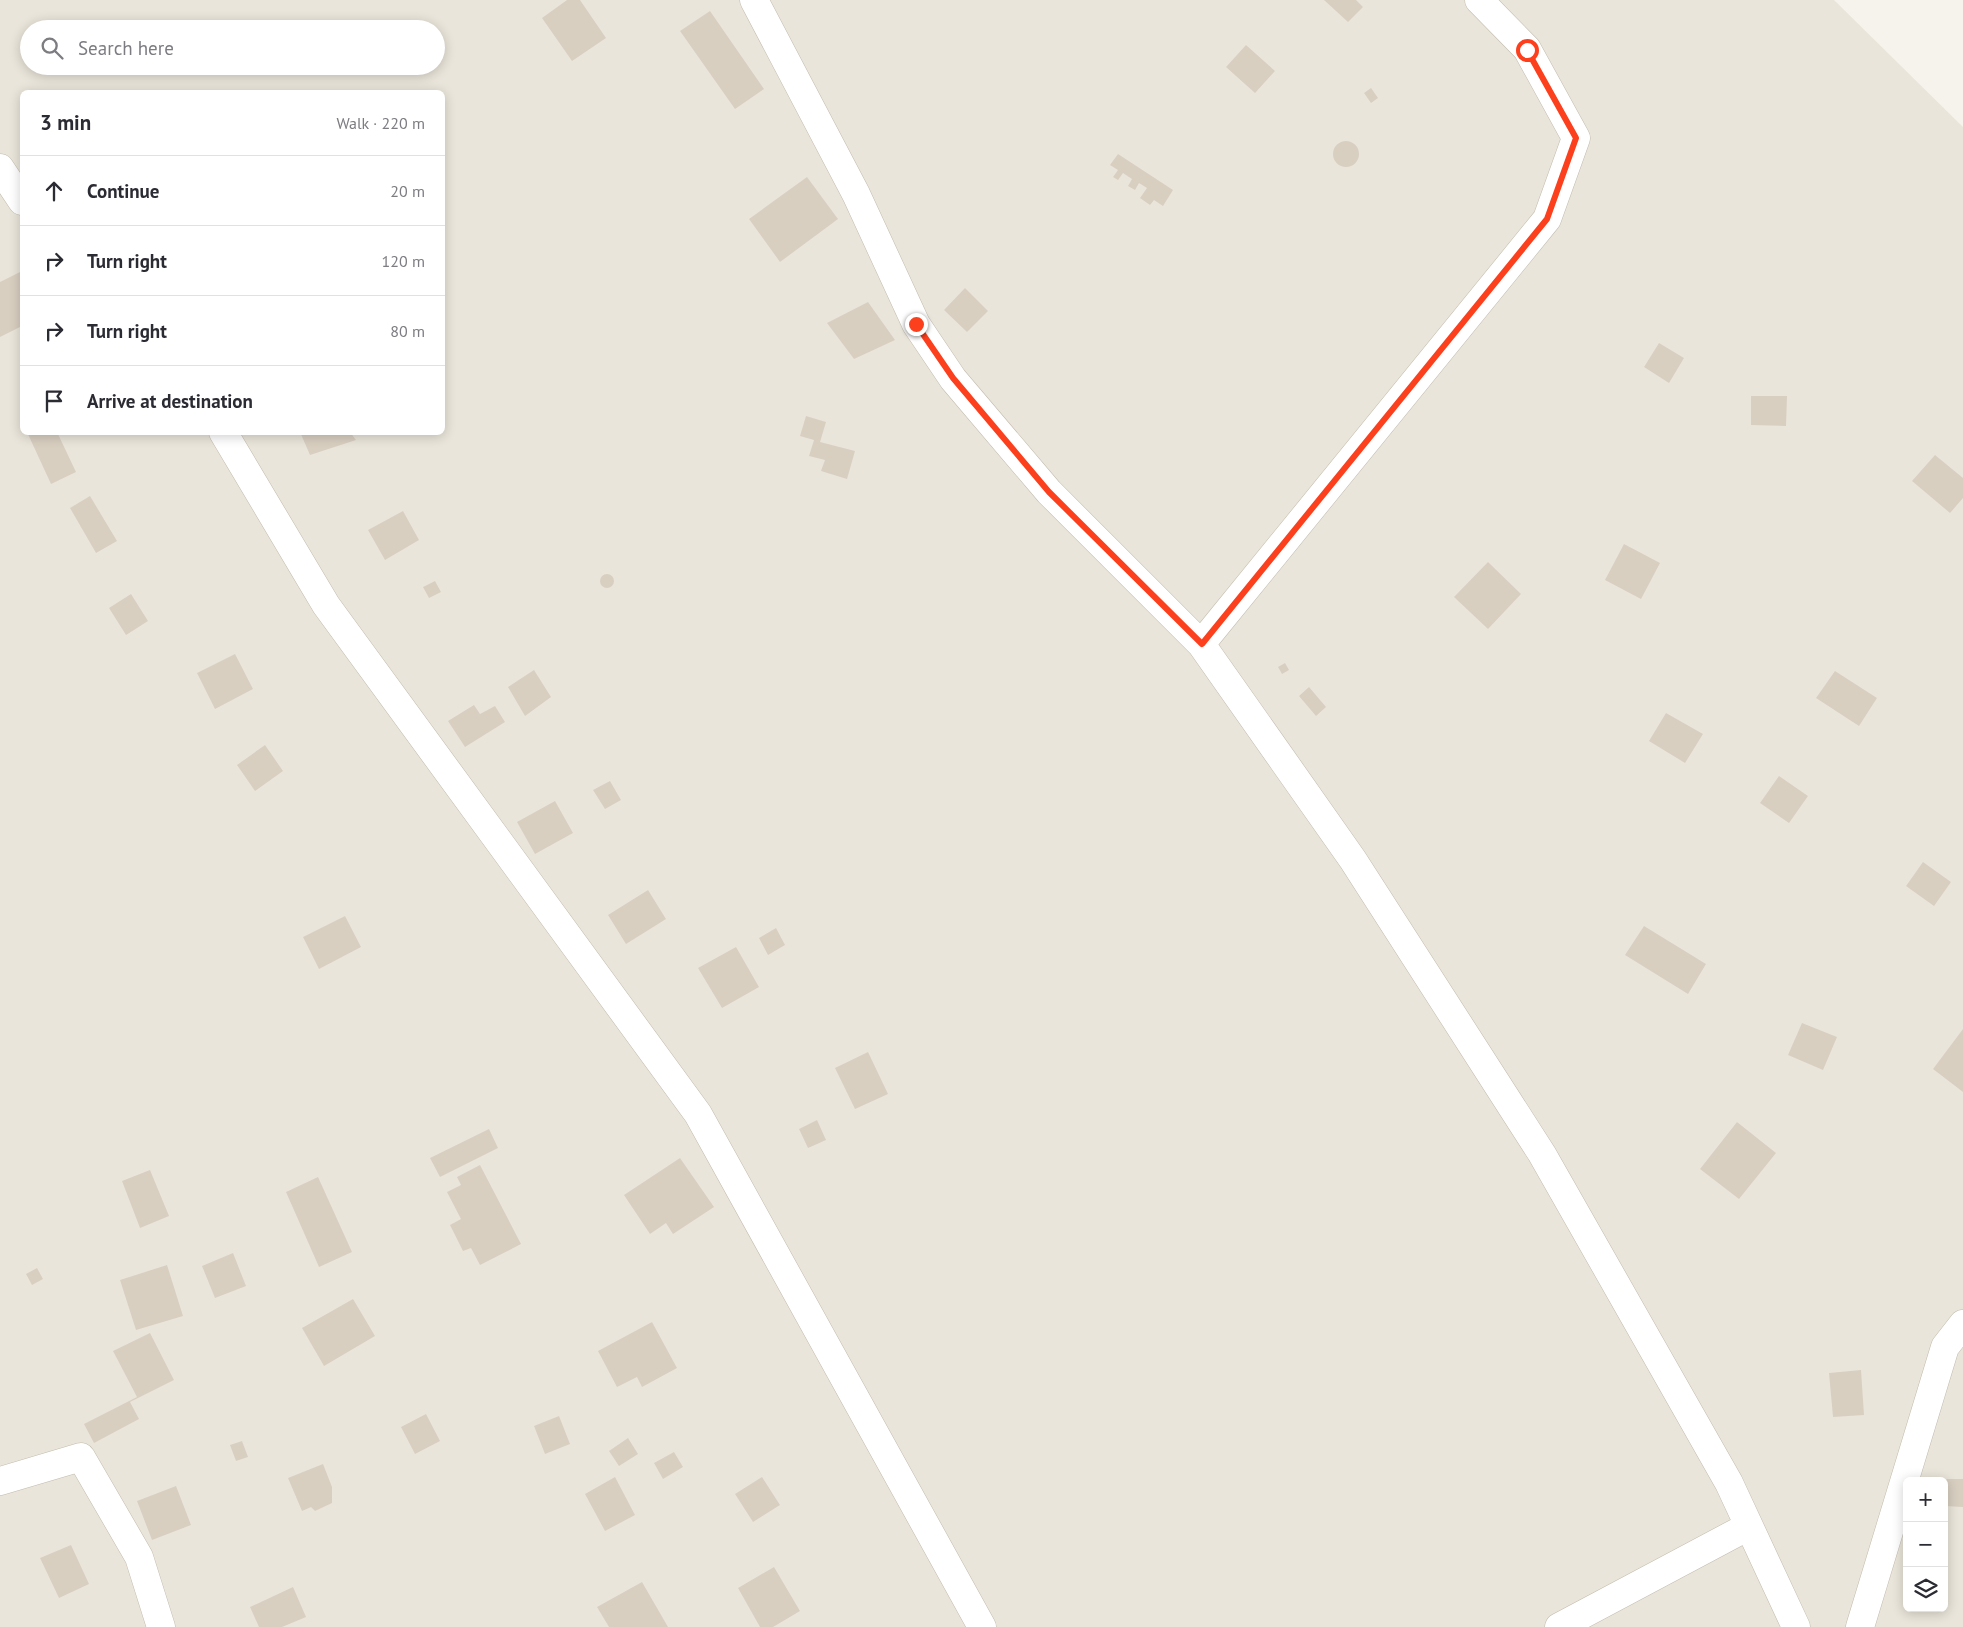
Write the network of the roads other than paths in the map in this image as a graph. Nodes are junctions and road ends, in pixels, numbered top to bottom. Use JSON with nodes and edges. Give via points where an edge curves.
{"nodes":[{"id":1,"x":754,"y":0,"type":"edge"},
{"id":2,"x":1479,"y":0,"type":"edge"},
{"id":3,"x":0,"y":168,"type":"edge"},
{"id":4,"x":20,"y":198,"type":"edge"},
{"id":5,"x":226,"y":435,"type":"edge"},
{"id":6,"x":1202,"y":644,"type":"junction"},
{"id":7,"x":1963,"y":1324,"type":"edge"},
{"id":8,"x":0,"y":1481,"type":"edge"},
{"id":9,"x":1749,"y":1526,"type":"junction"},
{"id":10,"x":161,"y":1627,"type":"edge"},
{"id":11,"x":982,"y":1627,"type":"edge"},
{"id":12,"x":1559,"y":1627,"type":"edge"},
{"id":13,"x":1796,"y":1627,"type":"edge"},
{"id":14,"x":1860,"y":1627,"type":"edge"}],
"edges":[{"from":1,"to":6,"type":"street","via":[[856,194],[916,324],[953,378],[1049,492]]},
{"from":2,"to":6,"type":"street","via":[[1527,50],[1576,138],[1547,219]]},
{"from":3,"to":4,"type":"street"},
{"from":5,"to":11,"type":"street","via":[[326,605],[698,1114]]},
{"from":6,"to":9,"type":"street","via":[[1353,860],[1542,1154],[1729,1483]]},
{"from":7,"to":14,"type":"street","via":[[1945,1347]]},
{"from":8,"to":10,"type":"street","via":[[81,1457],[139,1557]]},
{"from":9,"to":12,"type":"street"},
{"from":9,"to":13,"type":"street"}]}
